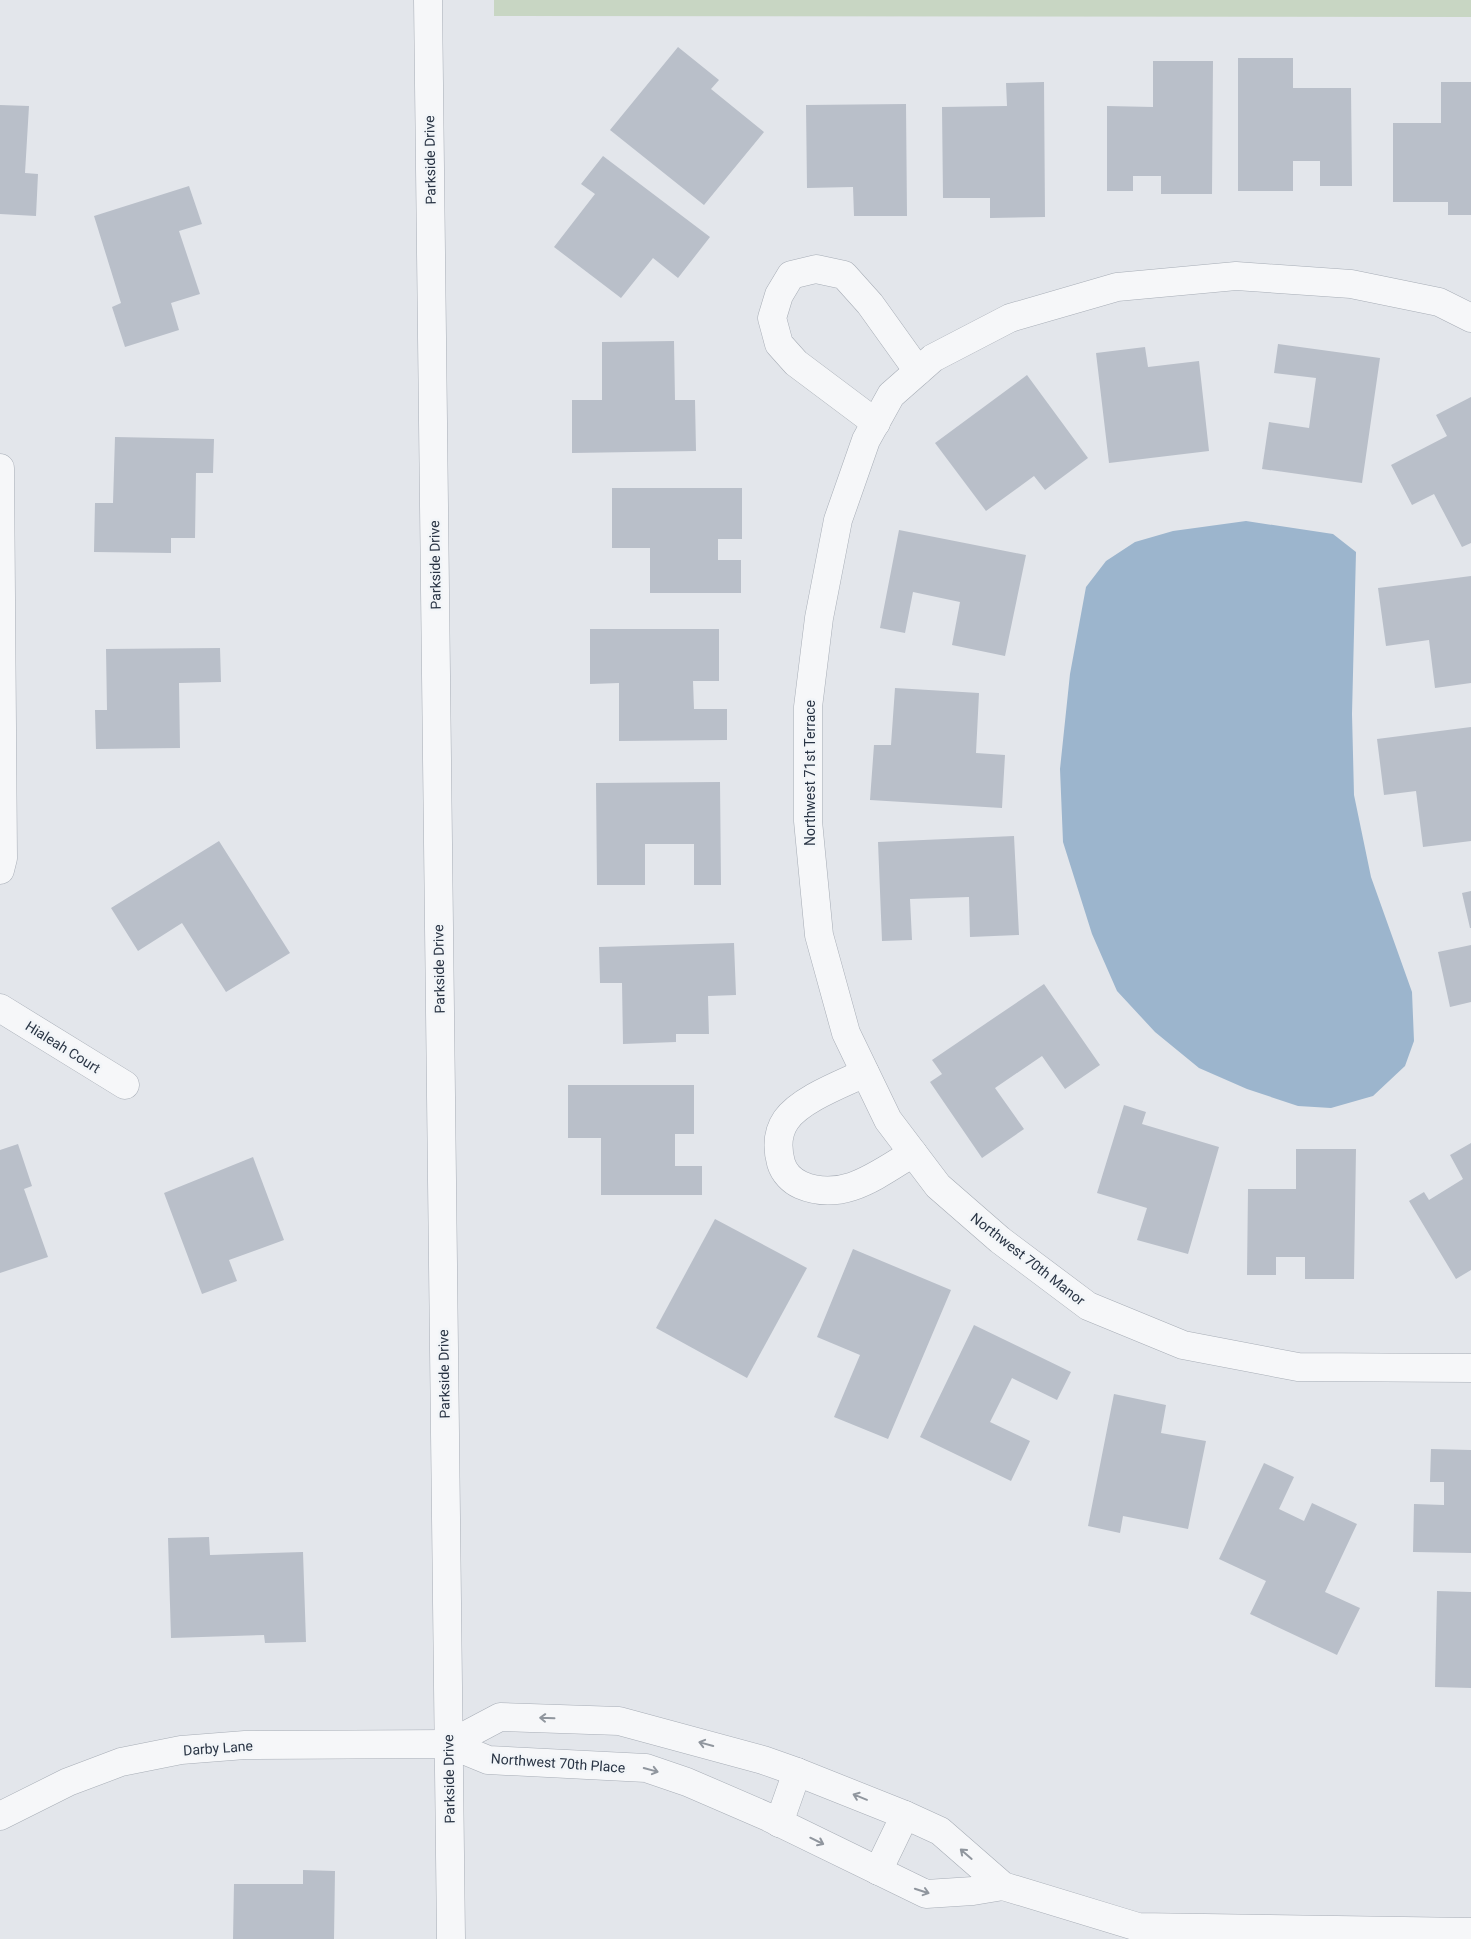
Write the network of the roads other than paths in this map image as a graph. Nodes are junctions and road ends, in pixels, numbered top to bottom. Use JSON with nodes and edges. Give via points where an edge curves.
{"nodes":[{"id":1,"x":428,"y":0,"type":"edge"},
{"id":2,"x":1471,"y":318,"type":"edge"},
{"id":3,"x":918,"y":371,"type":"junction"},
{"id":4,"x":876,"y":423,"type":"junction"},
{"id":5,"x":0,"y":468,"type":"edge"},
{"id":6,"x":0,"y":870,"type":"edge"},
{"id":7,"x":0,"y":1008,"type":"edge"},
{"id":8,"x":865,"y":1073,"type":"junction"},
{"id":9,"x":125,"y":1085,"type":"dead end"},
{"id":10,"x":888,"y":1120,"type":"joint"},
{"id":11,"x":913,"y":1153,"type":"junction"},
{"id":12,"x":1471,"y":1368,"type":"edge"},
{"id":13,"x":449,"y":1744,"type":"junction"},
{"id":14,"x":797,"y":1772,"type":"junction"},
{"id":15,"x":905,"y":1815,"type":"junction"},
{"id":16,"x":0,"y":1816,"type":"edge"},
{"id":17,"x":779,"y":1823,"type":"junction"},
{"id":18,"x":878,"y":1871,"type":"junction"},
{"id":19,"x":1003,"y":1886,"type":"junction"},
{"id":20,"x":1471,"y":1932,"type":"edge"},
{"id":21,"x":451,"y":1939,"type":"edge"}],
"edges":[{"from":1,"to":13,"type":"street","name":"Parkside Drive"},
{"from":2,"to":3,"type":"street","via":[[1439,302],[1351,284],[1236,276],[1117,287],[1010,318],[933,358]]},
{"from":3,"to":4,"type":"street","name":"Northwest 71st Terrace","via":[[891,395]]},
{"from":3,"to":4,"type":"street","via":[[870,304],[844,275],[816,269],[792,275],[779,295],[772,318],[779,344],[796,363]]},
{"from":4,"to":8,"type":"street","name":"Northwest 71st Terrace","via":[[866,440],[838,520],[819,618],[808,707],[808,821],[819,935],[846,1033]]},
{"from":5,"to":6,"type":"street","via":[[3,848]]},
{"from":7,"to":9,"type":"street","name":"Hialeah Court"},
{"from":8,"to":10,"type":"street","name":"Northwest 71st Terrace"},
{"from":8,"to":11,"type":"street","via":[[805,1102],[787,1118],[779,1134],[778,1152],[782,1169],[794,1182],[814,1190],[843,1190],[870,1179]]},
{"from":10,"to":11,"type":"street","name":"Northwest 70th Manor"},
{"from":11,"to":12,"type":"street","name":"Northwest 70th Manor","via":[[938,1186],[1000,1240],[1088,1306],[1183,1345],[1298,1367]]},
{"from":14,"to":13,"type":"street","name":"Northwest 70th Place","one_way":true,"via":[[619,1721],[500,1717]]},
{"from":13,"to":16,"type":"street","name":"Darby Lane","via":[[245,1745],[181,1750],[121,1762],[68,1782]]},
{"from":13,"to":17,"type":"street","name":"Northwest 70th Place","one_way":true,"via":[[488,1760],[646,1768],[687,1782]]},
{"from":13,"to":21,"type":"street","name":"Parkside Drive"},
{"from":15,"to":14,"type":"street","name":"Northwest 70th Place","one_way":true},
{"from":14,"to":17,"type":"street"},
{"from":15,"to":18,"type":"street"},
{"from":19,"to":15,"type":"street","name":"Northwest 70th Place","one_way":true,"via":[[940,1830]]},
{"from":17,"to":18,"type":"street","name":"Northwest 70th Place","one_way":true},
{"from":18,"to":19,"type":"street","name":"Northwest 70th Place","one_way":true,"via":[[926,1894]]},
{"from":19,"to":20,"type":"street","name":"Northwest 70th Place","via":[[1138,1927]]}]}
